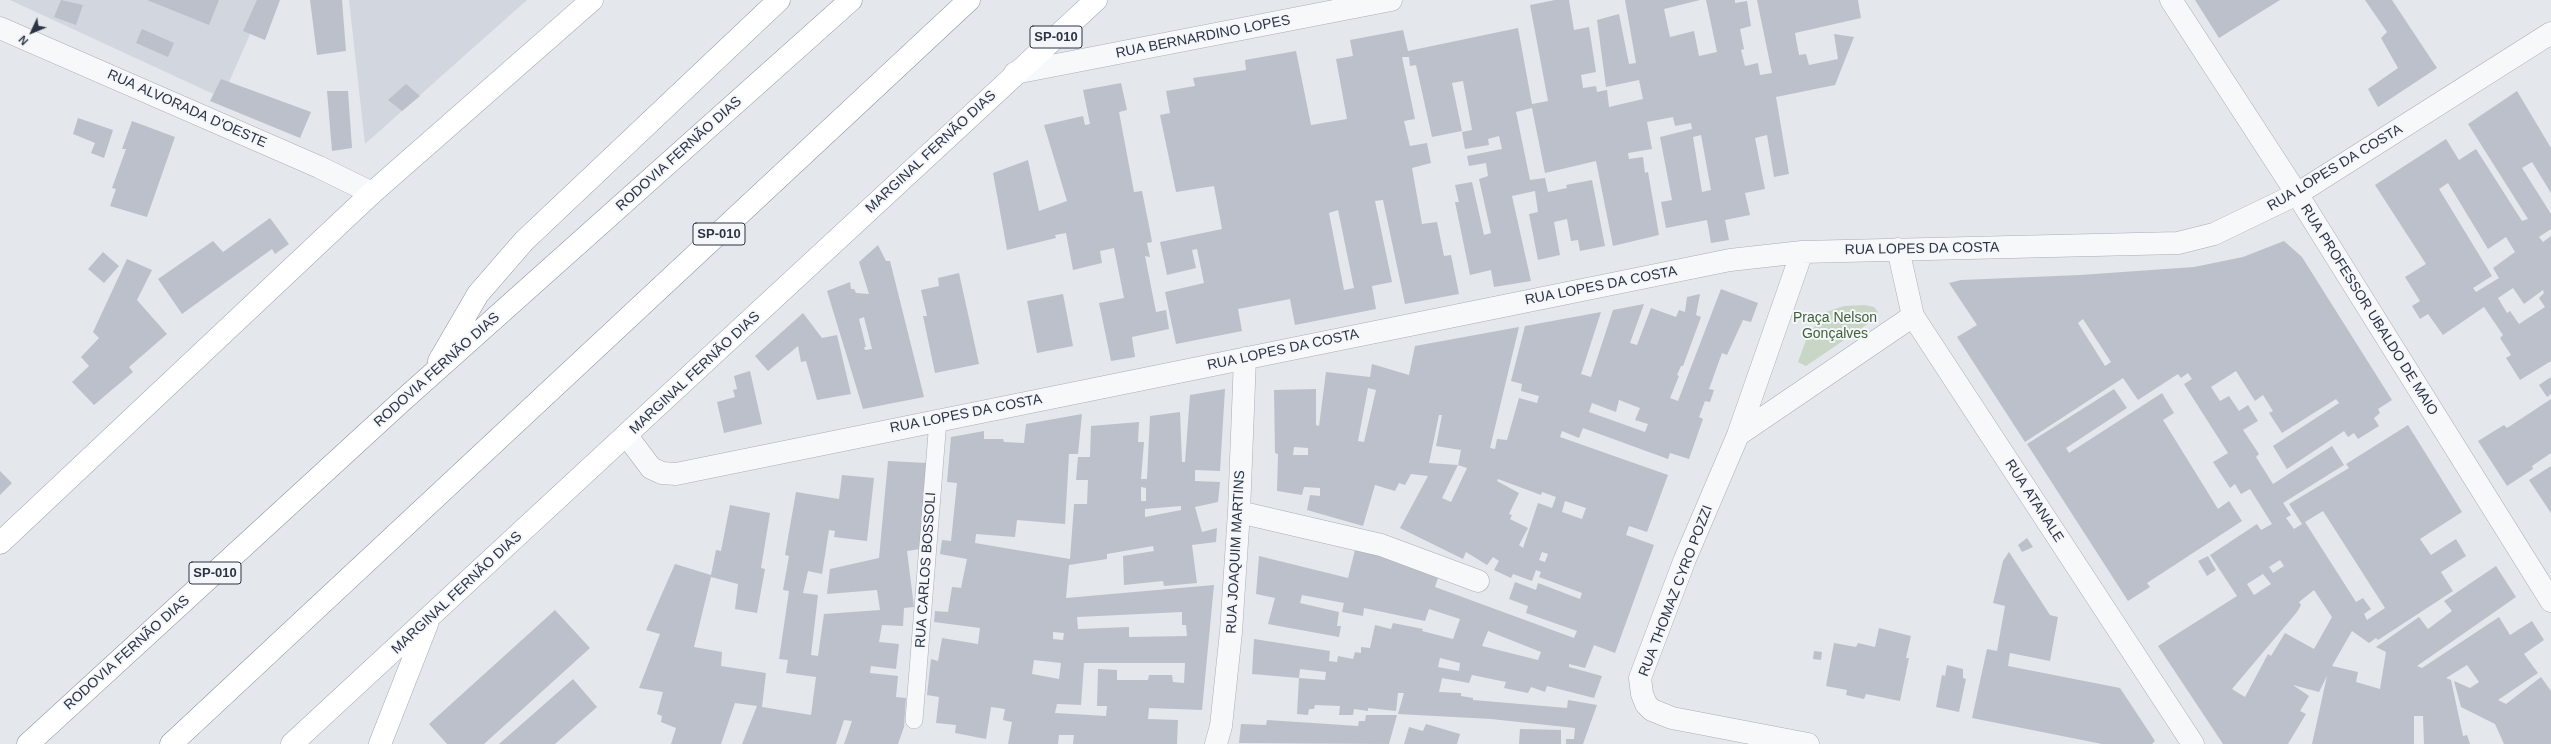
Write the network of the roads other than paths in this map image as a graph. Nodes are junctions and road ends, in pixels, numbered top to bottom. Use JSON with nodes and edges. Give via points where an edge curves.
{"nodes":[{"id":1,"x":592,"y":0,"type":"edge"},
{"id":2,"x":779,"y":0,"type":"edge"},
{"id":3,"x":851,"y":0,"type":"edge"},
{"id":4,"x":969,"y":0,"type":"edge"},
{"id":5,"x":1096,"y":0,"type":"edge"},
{"id":6,"x":1391,"y":0,"type":"edge"},
{"id":7,"x":2171,"y":0,"type":"edge"},
{"id":8,"x":0,"y":28,"type":"edge"},
{"id":9,"x":2551,"y":33,"type":"edge"},
{"id":10,"x":1015,"y":73,"type":"junction"},
{"id":11,"x":372,"y":193,"type":"junction"},
{"id":12,"x":2297,"y":194,"type":"junction"},
{"id":13,"x":1898,"y":249,"type":"junction"},
{"id":14,"x":1802,"y":252,"type":"junction"},
{"id":15,"x":1913,"y":316,"type":"junction"},
{"id":16,"x":1245,"y":358,"type":"junction"},
{"id":17,"x":432,"y":375,"type":"junction"},
{"id":18,"x":938,"y":420,"type":"junction"},
{"id":19,"x":1738,"y":435,"type":"junction"},
{"id":20,"x":627,"y":436,"type":"junction"},
{"id":21,"x":1240,"y":512,"type":"junction"},
{"id":22,"x":0,"y":543,"type":"edge"},
{"id":23,"x":1478,"y":581,"type":"dead end"},
{"id":24,"x":2551,"y":601,"type":"edge"},
{"id":25,"x":429,"y":618,"type":"junction"},
{"id":26,"x":914,"y":720,"type":"dead end"},
{"id":27,"x":28,"y":744,"type":"edge"},
{"id":28,"x":171,"y":744,"type":"edge"},
{"id":29,"x":292,"y":744,"type":"edge"},
{"id":30,"x":380,"y":744,"type":"edge"},
{"id":31,"x":1216,"y":744,"type":"edge"},
{"id":32,"x":1808,"y":744,"type":"edge"},
{"id":33,"x":2193,"y":744,"type":"edge"}],
"edges":[{"from":1,"to":11,"type":"main road"},
{"from":2,"to":17,"type":"main road","via":[[524,241],[478,294]]},
{"from":3,"to":17,"type":"main road","name":"RODOVIA FERNÃO DIAS","number":"SP-010"},
{"from":4,"to":28,"type":"main road","number":"SP-010"},
{"from":5,"to":10,"type":"main road","name":"MARGINAL FERNÃO DIAS","number":"SP-010"},
{"from":6,"to":10,"type":"street","name":"RUA BERNARDINO LOPES"},
{"from":7,"to":12,"type":"street","name":"RUA PROFESSOR UBALDO DE MAIO"},
{"from":8,"to":11,"type":"street","name":"RUA ALVORADA D'OESTE","via":[[319,167]]},
{"from":9,"to":12,"type":"street","name":"RUA LOPES DA COSTA"},
{"from":10,"to":20,"type":"main road","name":"MARGINAL FERNÃO DIAS","number":"SP-010"},
{"from":11,"to":22,"type":"main road"},
{"from":12,"to":13,"type":"street","name":"RUA LOPES DA COSTA","via":[[2214,234],[2178,243]]},
{"from":12,"to":24,"type":"street","name":"RUA PROFESSOR UBALDO DE MAIO"},
{"from":13,"to":14,"type":"street","name":"RUA LOPES DA COSTA"},
{"from":13,"to":15,"type":"street","name":"RUA ATANALE"},
{"from":14,"to":16,"type":"street","name":"RUA LOPES DA COSTA","via":[[1730,260]]},
{"from":14,"to":19,"type":"street","name":"RUA THOMAZ CYRO POZZI"},
{"from":15,"to":19,"type":"street"},
{"from":15,"to":33,"type":"street","name":"RUA ATANALE"},
{"from":16,"to":18,"type":"street","name":"RUA LOPES DA COSTA"},
{"from":16,"to":21,"type":"street","name":"RUA JOAQUIM MARTINS"},
{"from":17,"to":27,"type":"main road","name":"RODOVIA FERNÃO DIAS","number":"SP-010"},
{"from":18,"to":20,"type":"street","name":"RUA LOPES DA COSTA","via":[[676,474],[662,473],[650,468]]},
{"from":18,"to":26,"type":"lane","name":"RUA CARLOS BOSSOLI"},
{"from":19,"to":32,"type":"street","name":"RUA THOMAZ CYRO POZZI","via":[[1640,678],[1642,694],[1652,710],[1672,718]]},
{"from":20,"to":25,"type":"main road","name":"MARGINAL FERNÃO DIAS","number":"SP-010"},
{"from":21,"to":23,"type":"street","via":[[1381,546]]},
{"from":21,"to":31,"type":"street","name":"RUA JOAQUIM MARTINS","via":[[1231,632],[1221,726]]},
{"from":25,"to":29,"type":"main road","name":"MARGINAL FERNÃO DIAS","number":"SP-010"},
{"from":25,"to":30,"type":"main road"}]}
